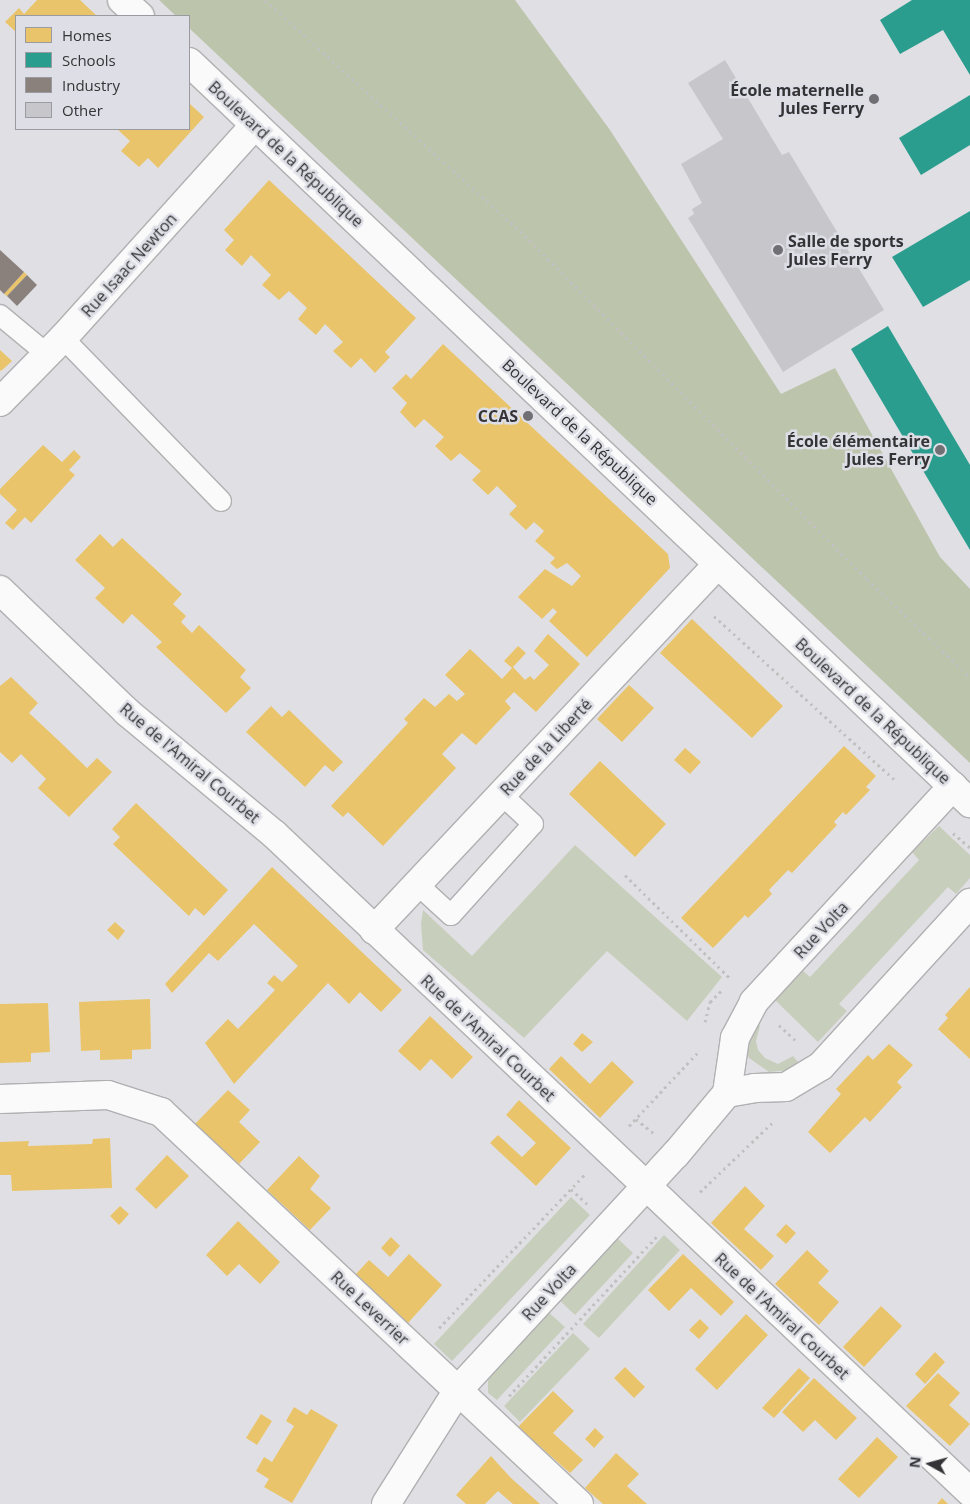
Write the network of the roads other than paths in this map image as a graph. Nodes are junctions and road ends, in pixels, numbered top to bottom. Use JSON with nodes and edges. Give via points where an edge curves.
{"nodes":[{"id":1,"x":122,"y":0,"type":"edge"},
{"id":2,"x":139,"y":15,"type":"edge"},
{"id":3,"x":190,"y":63,"type":"edge"},
{"id":4,"x":255,"y":125,"type":"junction"},
{"id":5,"x":0,"y":315,"type":"edge"},
{"id":6,"x":55,"y":346,"type":"junction"},
{"id":7,"x":0,"y":402,"type":"edge"},
{"id":8,"x":221,"y":501,"type":"dead end"},
{"id":9,"x":718,"y":564,"type":"junction"},
{"id":10,"x":0,"y":590,"type":"edge"},
{"id":11,"x":501,"y":794,"type":"junction"},
{"id":12,"x":961,"y":794,"type":"edge"},
{"id":13,"x":417,"y":884,"type":"junction"},
{"id":14,"x":970,"y":903,"type":"edge"},
{"id":15,"x":374,"y":930,"type":"junction"},
{"id":16,"x":727,"y":1093,"type":"junction"},
{"id":17,"x":0,"y":1098,"type":"edge"},
{"id":18,"x":646,"y":1187,"type":"junction"},
{"id":19,"x":458,"y":1390,"type":"junction"},
{"id":20,"x":970,"y":1492,"type":"edge"},
{"id":21,"x":386,"y":1504,"type":"edge"},
{"id":22,"x":579,"y":1504,"type":"edge"}],
"edges":[{"from":1,"to":2,"type":"street"},
{"from":3,"to":4,"type":"street","name":"Boulevard de la République"},
{"from":4,"to":6,"type":"street","name":"Rue Isaac Newton"},
{"from":4,"to":9,"type":"street","name":"Boulevard de la République"},
{"from":5,"to":6,"type":"lane"},
{"from":6,"to":7,"type":"street","name":"Rue Isaac Newton"},
{"from":6,"to":8,"type":"lane"},
{"from":9,"to":11,"type":"street","name":"Rue de la Liberté"},
{"from":9,"to":12,"type":"street","name":"Boulevard de la République"},
{"from":10,"to":15,"type":"street","name":"Rue de l'Amiral Courbet","via":[[127,712],[274,834]]},
{"from":11,"to":13,"type":"street","name":"Rue de la Liberté"},
{"from":11,"to":13,"type":"lane","via":[[533,824],[450,915]]},
{"from":12,"to":16,"type":"street","name":"Rue Volta","via":[[930,811],[754,1002],[735,1038]]},
{"from":13,"to":15,"type":"street","name":"Rue de la Liberté"},
{"from":14,"to":16,"type":"street","via":[[821,1066],[786,1087]]},
{"from":15,"to":18,"type":"street","name":"Rue de l'Amiral Courbet"},
{"from":16,"to":18,"type":"street","name":"Rue Volta"},
{"from":17,"to":19,"type":"street","name":"Rue Leverrier","via":[[108,1095],[161,1112]]},
{"from":18,"to":19,"type":"street","name":"Rue Volta"},
{"from":18,"to":20,"type":"street","name":"Rue de l'Amiral Courbet"},
{"from":19,"to":21,"type":"street","name":"Rue Volta"},
{"from":19,"to":22,"type":"street","name":"Rue Leverrier"}]}
